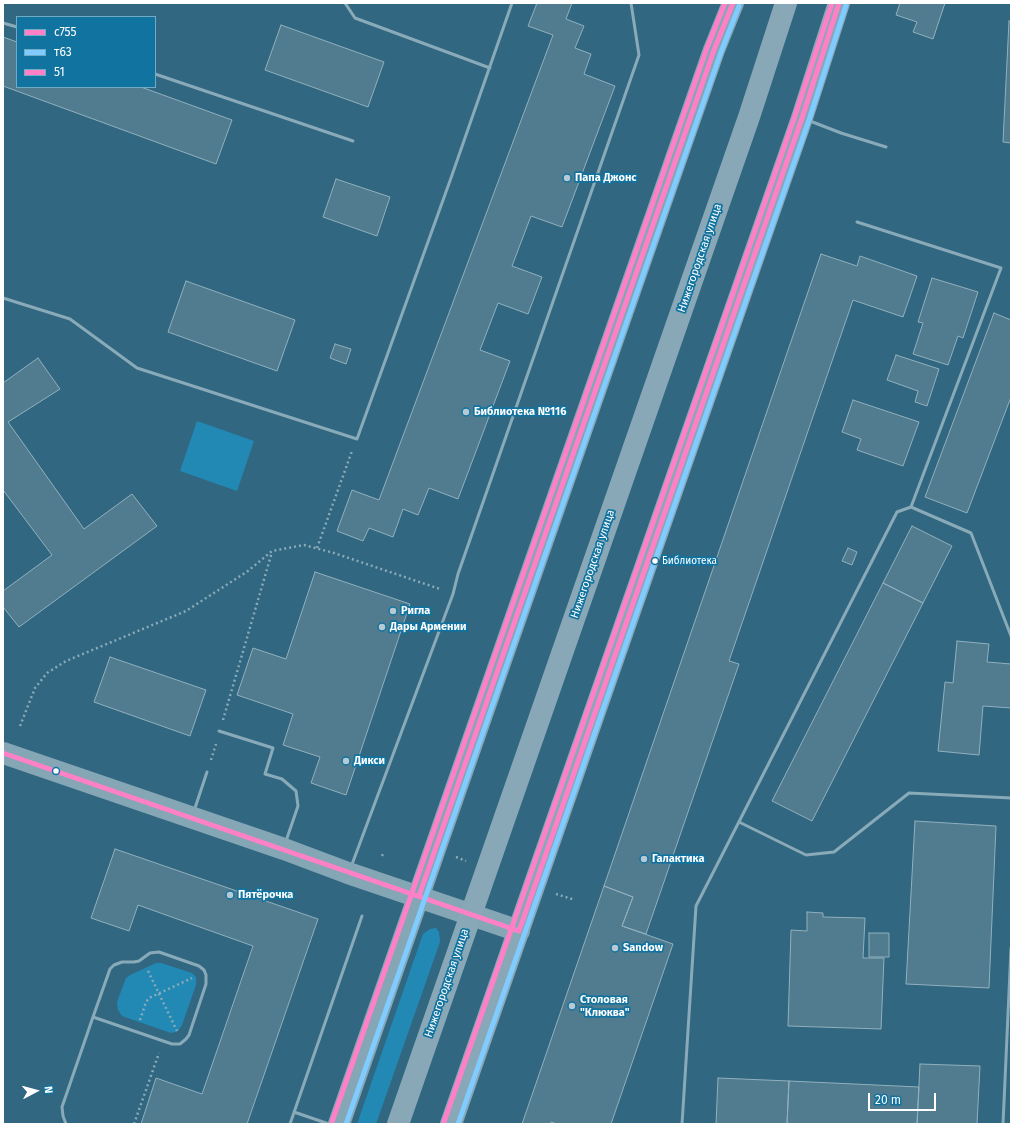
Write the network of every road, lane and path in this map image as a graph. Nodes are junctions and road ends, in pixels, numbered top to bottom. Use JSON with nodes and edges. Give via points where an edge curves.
{"nodes":[{"id":1,"x":345,"y":3,"type":"edge"},
{"id":2,"x":512,"y":3,"type":"edge"},
{"id":3,"x":631,"y":3,"type":"edge"},
{"id":4,"x":733,"y":3,"type":"edge"},
{"id":5,"x":786,"y":3,"type":"edge"},
{"id":6,"x":839,"y":3,"type":"edge"},
{"id":7,"x":3,"y":23,"type":"edge"},
{"id":8,"x":16,"y":28,"type":"edge"},
{"id":9,"x":490,"y":68,"type":"junction"},
{"id":10,"x":156,"y":74,"type":"edge"},
{"id":11,"x":802,"y":118,"type":"junction"},
{"id":12,"x":353,"y":142,"type":"dead end"},
{"id":13,"x":886,"y":147,"type":"dead end"},
{"id":14,"x":857,"y":222,"type":"dead end"},
{"id":15,"x":3,"y":298,"type":"edge"},
{"id":16,"x":357,"y":439,"type":"junction"},
{"id":17,"x":910,"y":508,"type":"junction"},
{"id":18,"x":317,"y":548,"type":"junction"},
{"id":19,"x":272,"y":552,"type":"junction"},
{"id":20,"x":453,"y":594,"type":"junction"},
{"id":21,"x":1011,"y":636,"type":"edge"},
{"id":22,"x":20,"y":726,"type":"dead end"},
{"id":23,"x":219,"y":731,"type":"junction"},
{"id":24,"x":3,"y":753,"type":"edge"},
{"id":25,"x":207,"y":772,"type":"joint"},
{"id":26,"x":1011,"y":798,"type":"edge"},
{"id":27,"x":191,"y":818,"type":"junction"},
{"id":28,"x":738,"y":822,"type":"junction"},
{"id":29,"x":284,"y":849,"type":"junction"},
{"id":30,"x":384,"y":852,"type":"dead end"},
{"id":31,"x":382,"y":856,"type":"dead end"},
{"id":32,"x":451,"y":856,"type":"dead end"},
{"id":33,"x":473,"y":863,"type":"dead end"},
{"id":34,"x":348,"y":873,"type":"junction"},
{"id":35,"x":556,"y":894,"type":"dead end"},
{"id":36,"x":419,"y":896,"type":"junction"},
{"id":37,"x":575,"y":900,"type":"dead end"},
{"id":38,"x":471,"y":914,"type":"junction"},
{"id":39,"x":362,"y":916,"type":"dead end"},
{"id":40,"x":519,"y":931,"type":"junction"},
{"id":41,"x":1011,"y":948,"type":"edge"},
{"id":42,"x":142,"y":960,"type":"junction"},
{"id":43,"x":205,"y":972,"type":"junction"},
{"id":44,"x":159,"y":994,"type":"junction"},
{"id":45,"x":94,"y":1017,"type":"junction"},
{"id":46,"x":136,"y":1031,"type":"junction"},
{"id":47,"x":163,"y":1041,"type":"junction"},
{"id":48,"x":182,"y":1043,"type":"junction"},
{"id":49,"x":294,"y":1112,"type":"junction"},
{"id":50,"x":66,"y":1124,"type":"edge"},
{"id":51,"x":134,"y":1124,"type":"edge"},
{"id":52,"x":290,"y":1124,"type":"edge"},
{"id":53,"x":329,"y":1124,"type":"edge"},
{"id":54,"x":339,"y":1124,"type":"edge"},
{"id":55,"x":398,"y":1124,"type":"edge"},
{"id":56,"x":450,"y":1124,"type":"edge"},
{"id":57,"x":682,"y":1124,"type":"edge"},
{"id":58,"x":1003,"y":1124,"type":"edge"}],
"edges":[{"from":1,"to":9,"type":"lane","via":[[355,18]]},
{"from":2,"to":9,"type":"lane"},
{"from":3,"to":20,"type":"lane","via":[[639,55]]},
{"from":4,"to":36,"type":"street","via":[[714,50]]},
{"from":5,"to":38,"type":"main road","name":"Нижегородская улица","via":[[747,124]]},
{"from":6,"to":11,"type":"main road"},
{"from":7,"to":8,"type":"lane"},
{"from":9,"to":16,"type":"lane"},
{"from":10,"to":12,"type":"lane"},
{"from":11,"to":13,"type":"lane"},
{"from":11,"to":40,"type":"main road"},
{"from":14,"to":17,"type":"lane","via":[[1001,268]]},
{"from":15,"to":16,"type":"lane","via":[[70,319],[137,368]]},
{"from":16,"to":18,"type":"path"},
{"from":17,"to":21,"type":"lane","via":[[971,533]]},
{"from":17,"to":28,"type":"lane","via":[[896,512]]},
{"from":18,"to":19,"type":"path","via":[[304,545]]},
{"from":18,"to":20,"type":"path"},
{"from":19,"to":22,"type":"path","via":[[248,571],[186,611],[66,661],[47,673],[35,688]]},
{"from":19,"to":23,"type":"path"},
{"from":20,"to":34,"type":"lane"},
{"from":23,"to":25,"type":"path"},
{"from":23,"to":29,"type":"lane","via":[[273,748],[265,774],[282,779],[296,791],[298,806]]},
{"from":24,"to":27,"type":"street"},
{"from":25,"to":27,"type":"lane"},
{"from":26,"to":28,"type":"lane","via":[[909,793],[834,852],[806,855]]},
{"from":27,"to":29,"type":"street"},
{"from":28,"to":57,"type":"lane","via":[[696,906]]},
{"from":29,"to":34,"type":"street"},
{"from":30,"to":31,"type":"path"},
{"from":32,"to":33,"type":"path"},
{"from":34,"to":36,"type":"street"},
{"from":35,"to":37,"type":"path"},
{"from":36,"to":38,"type":"street"},
{"from":36,"to":54,"type":"street"},
{"from":38,"to":40,"type":"street"},
{"from":38,"to":55,"type":"main road","name":"Нижегородская улица"},
{"from":39,"to":49,"type":"lane"},
{"from":40,"to":56,"type":"main road"},
{"from":41,"to":58,"type":"lane"},
{"from":42,"to":43,"type":"lane","via":[[150,953],[158,952],[199,966]]},
{"from":42,"to":44,"type":"path"},
{"from":42,"to":45,"type":"lane","via":[[118,963],[110,969]]},
{"from":43,"to":44,"type":"path"},
{"from":43,"to":48,"type":"lane","via":[[206,984],[189,1035]]},
{"from":44,"to":46,"type":"path","via":[[146,1002]]},
{"from":44,"to":48,"type":"path"},
{"from":45,"to":46,"type":"lane"},
{"from":45,"to":50,"type":"lane","via":[[62,1107]]},
{"from":46,"to":47,"type":"lane"},
{"from":47,"to":48,"type":"lane"},
{"from":47,"to":51,"type":"path"},
{"from":49,"to":52,"type":"lane"},
{"from":49,"to":53,"type":"lane"}]}
